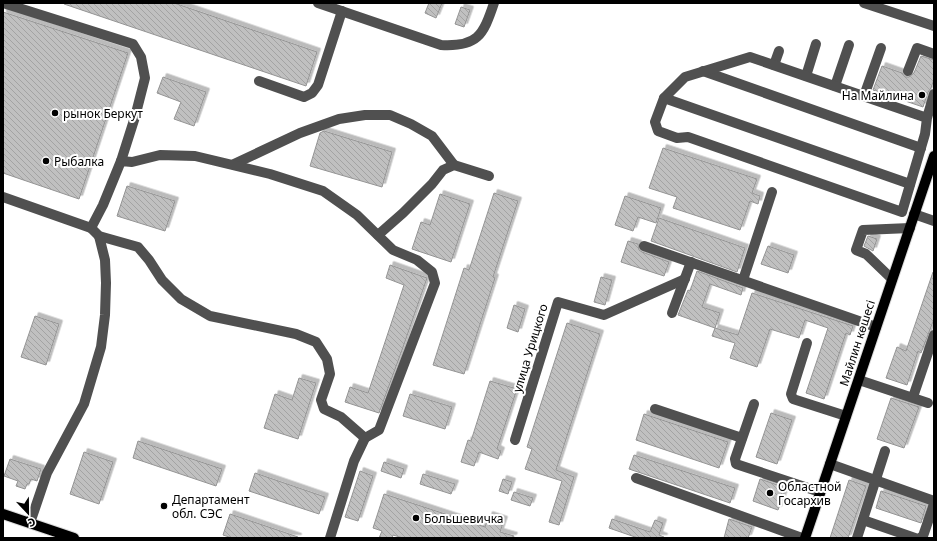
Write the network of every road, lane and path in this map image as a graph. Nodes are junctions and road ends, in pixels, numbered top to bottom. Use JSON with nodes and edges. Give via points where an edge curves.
{"nodes":[{"id":1,"x":3,"y":3,"type":"edge"},
{"id":2,"x":318,"y":3,"type":"edge"},
{"id":3,"x":494,"y":3,"type":"edge"},
{"id":4,"x":864,"y":3,"type":"edge"},
{"id":5,"x":342,"y":11,"type":"junction"},
{"id":6,"x":934,"y":26,"type":"edge"},
{"id":7,"x":816,"y":44,"type":"dead end"},
{"id":8,"x":849,"y":45,"type":"dead end"},
{"id":9,"x":881,"y":48,"type":"dead end"},
{"id":10,"x":779,"y":51,"type":"dead end"},
{"id":11,"x":934,"y":54,"type":"edge"},
{"id":12,"x":774,"y":65,"type":"junction"},
{"id":13,"x":703,"y":71,"type":"junction"},
{"id":14,"x":908,"y":72,"type":"dead end"},
{"id":15,"x":806,"y":76,"type":"junction"},
{"id":16,"x":259,"y":81,"type":"dead end"},
{"id":17,"x":835,"y":86,"type":"junction"},
{"id":18,"x":934,"y":94,"type":"edge"},
{"id":19,"x":864,"y":96,"type":"junction"},
{"id":20,"x":664,"y":98,"type":"junction"},
{"id":21,"x":927,"y":118,"type":"junction"},
{"id":22,"x":929,"y":136,"type":"edge"},
{"id":23,"x":921,"y":148,"type":"junction"},
{"id":24,"x":934,"y":156,"type":"edge"},
{"id":25,"x":121,"y":161,"type":"junction"},
{"id":26,"x":234,"y":164,"type":"junction"},
{"id":27,"x":454,"y":165,"type":"junction"},
{"id":28,"x":489,"y":176,"type":"dead end"},
{"id":29,"x":910,"y":184,"type":"junction"},
{"id":30,"x":772,"y":192,"type":"dead end"},
{"id":31,"x":3,"y":197,"type":"edge"},
{"id":32,"x":914,"y":214,"type":"junction"},
{"id":33,"x":934,"y":221,"type":"edge"},
{"id":34,"x":91,"y":228,"type":"junction"},
{"id":35,"x":910,"y":228,"type":"junction"},
{"id":36,"x":378,"y":235,"type":"junction"},
{"id":37,"x":99,"y":236,"type":"junction"},
{"id":38,"x":644,"y":246,"type":"dead end"},
{"id":39,"x":691,"y":262,"type":"junction"},
{"id":40,"x":685,"y":279,"type":"junction"},
{"id":41,"x":892,"y":279,"type":"junction"},
{"id":42,"x":743,"y":280,"type":"junction"},
{"id":43,"x":672,"y":313,"type":"dead end"},
{"id":44,"x":876,"y":327,"type":"junction"},
{"id":45,"x":934,"y":335,"type":"edge"},
{"id":46,"x":807,"y":343,"type":"dead end"},
{"id":47,"x":859,"y":380,"type":"junction"},
{"id":48,"x":913,"y":397,"type":"junction"},
{"id":49,"x":928,"y":402,"type":"dead end"},
{"id":50,"x":754,"y":404,"type":"dead end"},
{"id":51,"x":655,"y":409,"type":"dead end"},
{"id":52,"x":846,"y":416,"type":"junction"},
{"id":53,"x":365,"y":438,"type":"junction"},
{"id":54,"x":742,"y":438,"type":"junction"},
{"id":55,"x":515,"y":440,"type":"dead end"},
{"id":56,"x":885,"y":450,"type":"dead end"},
{"id":57,"x":830,"y":464,"type":"junction"},
{"id":58,"x":636,"y":478,"type":"dead end"},
{"id":59,"x":875,"y":480,"type":"junction"},
{"id":60,"x":820,"y":492,"type":"junction"},
{"id":61,"x":934,"y":501,"type":"edge"},
{"id":62,"x":934,"y":504,"type":"edge"},
{"id":63,"x":3,"y":514,"type":"edge"},
{"id":64,"x":863,"y":520,"type":"junction"},
{"id":65,"x":30,"y":523,"type":"junction"},
{"id":66,"x":74,"y":538,"type":"edge"},
{"id":67,"x":330,"y":538,"type":"edge"},
{"id":68,"x":804,"y":538,"type":"edge"},
{"id":69,"x":857,"y":538,"type":"edge"},
{"id":70,"x":915,"y":538,"type":"edge"},
{"id":71,"x":920,"y":538,"type":"edge"}],
"edges":[{"from":1,"to":25,"type":"street","via":[[133,44],[141,57],[145,78]]},
{"from":2,"to":5,"type":"street"},
{"from":3,"to":5,"type":"street","via":[[488,20],[476,38],[455,46],[441,45]]},
{"from":4,"to":6,"type":"street"},
{"from":5,"to":16,"type":"street","via":[[318,85],[312,93],[304,97]]},
{"from":7,"to":15,"type":"street"},
{"from":8,"to":17,"type":"street"},
{"from":9,"to":19,"type":"street"},
{"from":10,"to":12,"type":"street"},
{"from":11,"to":14,"type":"street","via":[[916,48]]},
{"from":12,"to":13,"type":"street","via":[[750,57]]},
{"from":12,"to":15,"type":"street"},
{"from":13,"to":20,"type":"street","via":[[685,77]]},
{"from":13,"to":23,"type":"street"},
{"from":15,"to":17,"type":"street"},
{"from":17,"to":19,"type":"street"},
{"from":18,"to":21,"type":"street"},
{"from":19,"to":21,"type":"street"},
{"from":20,"to":29,"type":"street"},
{"from":20,"to":29,"type":"street","via":[[655,122],[658,131],[677,138],[688,137],[902,212]]},
{"from":21,"to":22,"type":"street"},
{"from":22,"to":23,"type":"street"},
{"from":23,"to":29,"type":"street"},
{"from":24,"to":32,"type":"main road","name":"Майлин көшесі"},
{"from":25,"to":26,"type":"street","via":[[132,162],[160,155],[195,156]]},
{"from":25,"to":34,"type":"street","via":[[104,205]]},
{"from":26,"to":27,"type":"street","via":[[300,133],[339,119],[365,115],[390,116],[411,124],[432,136]]},
{"from":26,"to":36,"type":"street","via":[[323,191],[357,215]]},
{"from":27,"to":28,"type":"street"},
{"from":27,"to":36,"type":"street","via":[[443,170],[432,184]]},
{"from":30,"to":42,"type":"street"},
{"from":31,"to":34,"type":"street"},
{"from":32,"to":33,"type":"street"},
{"from":32,"to":35,"type":"main road","name":"Майлин көшесі"},
{"from":34,"to":37,"type":"street"},
{"from":35,"to":41,"type":"main road","name":"Майлин көшесі"},
{"from":35,"to":41,"type":"street","via":[[863,230],[856,250],[866,254]]},
{"from":36,"to":53,"type":"street","via":[[393,250],[417,260],[432,272],[435,283],[379,430]]},
{"from":37,"to":53,"type":"street","via":[[138,247],[162,280],[181,299],[210,316],[296,334],[316,342],[327,359],[330,374],[321,400],[324,409],[341,416]]},
{"from":37,"to":65,"type":"street","via":[[105,260],[106,283],[101,347],[84,404],[47,473]]},
{"from":38,"to":39,"type":"street"},
{"from":39,"to":40,"type":"street"},
{"from":39,"to":42,"type":"street"},
{"from":40,"to":43,"type":"street"},
{"from":40,"to":55,"type":"street","name":"улица Урицкого","via":[[604,315],[558,302]]},
{"from":41,"to":44,"type":"main road","name":"Майлин көшесі"},
{"from":42,"to":44,"type":"street"},
{"from":44,"to":47,"type":"main road","name":"Майлин көшесі"},
{"from":45,"to":48,"type":"street"},
{"from":46,"to":52,"type":"street","via":[[791,394],[793,399]]},
{"from":47,"to":48,"type":"street"},
{"from":47,"to":52,"type":"main road","name":"Майлин көшесі"},
{"from":48,"to":49,"type":"street"},
{"from":50,"to":54,"type":"street"},
{"from":51,"to":54,"type":"street"},
{"from":52,"to":57,"type":"main road","name":"Майлин көшесі"},
{"from":53,"to":67,"type":"street","via":[[354,461]]},
{"from":54,"to":60,"type":"street","via":[[736,464]]},
{"from":56,"to":59,"type":"street"},
{"from":57,"to":59,"type":"street"},
{"from":57,"to":60,"type":"main road","name":"Майлин көшесі"},
{"from":58,"to":68,"type":"street"},
{"from":59,"to":61,"type":"street"},
{"from":59,"to":64,"type":"street"},
{"from":60,"to":68,"type":"main road","name":"Майлин көшесі"},
{"from":62,"to":71,"type":"street","via":[[923,536]]},
{"from":63,"to":65,"type":"main road"},
{"from":64,"to":69,"type":"street"},
{"from":64,"to":70,"type":"street"},
{"from":65,"to":66,"type":"main road"}]}
